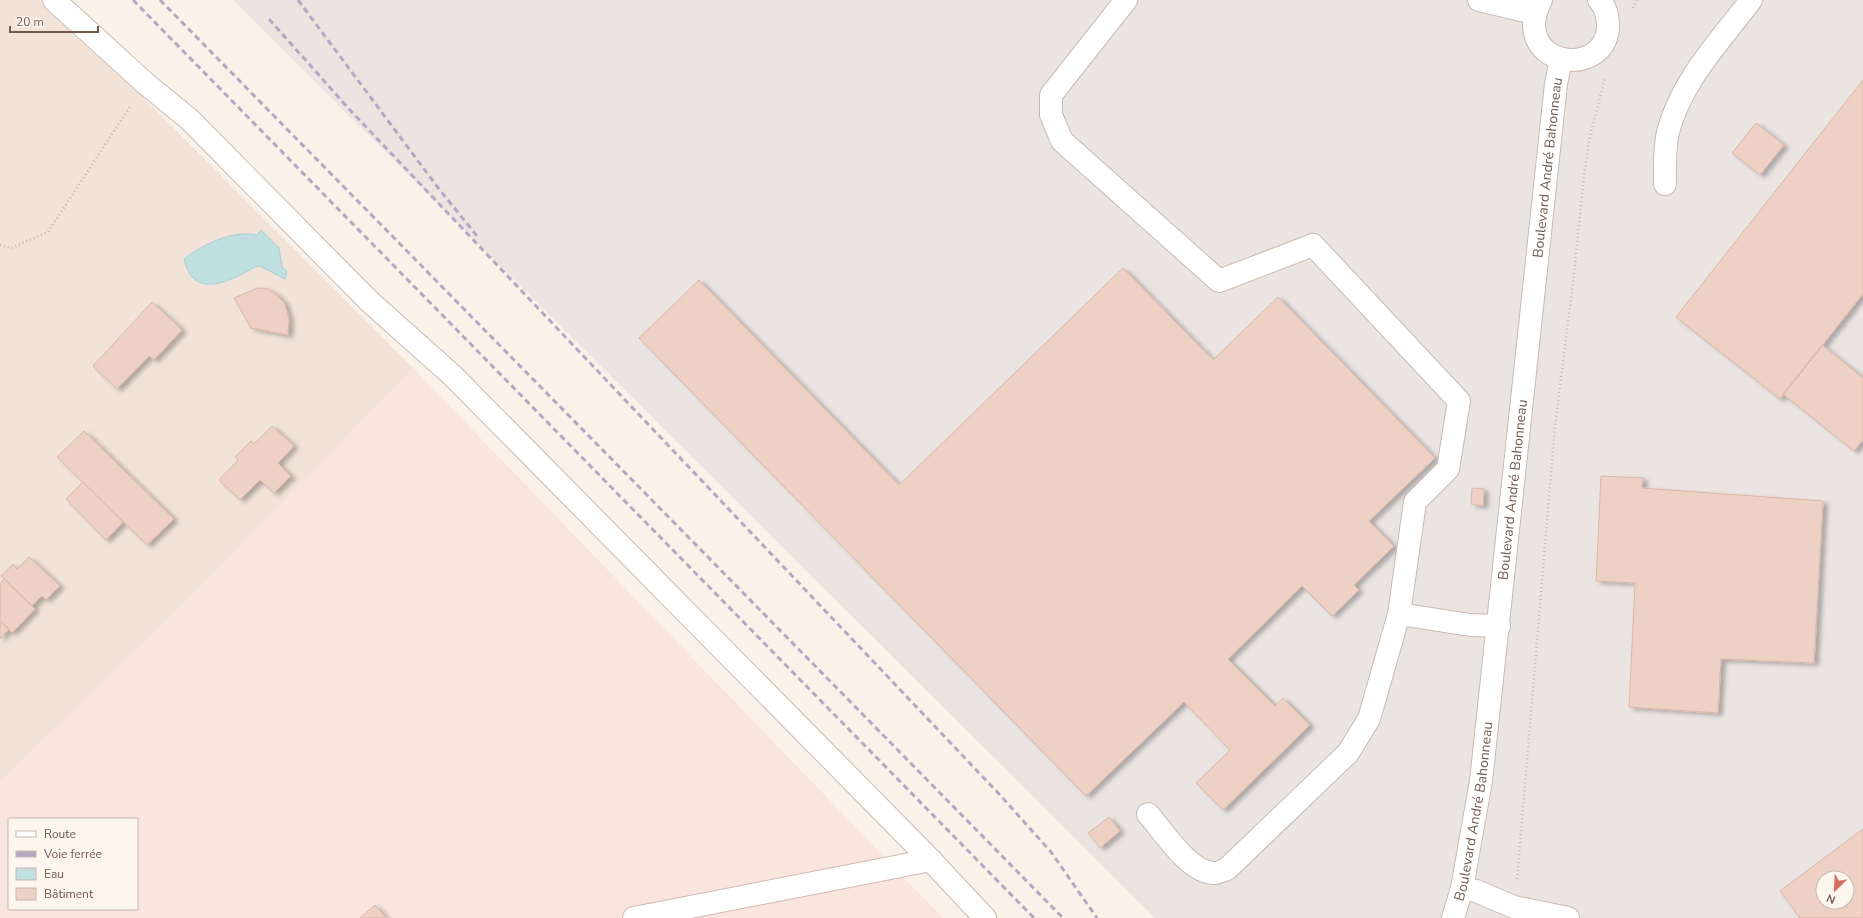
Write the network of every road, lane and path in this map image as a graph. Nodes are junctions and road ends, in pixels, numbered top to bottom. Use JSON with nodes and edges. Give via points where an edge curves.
{"nodes":[{"id":1,"x":54,"y":0,"type":"edge"},
{"id":2,"x":1126,"y":0,"type":"edge"},
{"id":3,"x":1479,"y":0,"type":"edge"},
{"id":4,"x":1600,"y":0,"type":"edge"},
{"id":5,"x":1637,"y":0,"type":"edge"},
{"id":6,"x":1751,"y":0,"type":"edge"},
{"id":7,"x":1538,"y":7,"type":"edge"},
{"id":8,"x":1631,"y":11,"type":"dead end"},
{"id":9,"x":1561,"y":60,"type":"junction"},
{"id":10,"x":1606,"y":77,"type":"dead end"},
{"id":11,"x":145,"y":83,"type":"junction"},
{"id":12,"x":1665,"y":184,"type":"dead end"},
{"id":13,"x":0,"y":244,"type":"edge"},
{"id":14,"x":1399,"y":614,"type":"junction"},
{"id":15,"x":1499,"y":626,"type":"junction"},
{"id":16,"x":1148,"y":814,"type":"dead end"},
{"id":17,"x":931,"y":860,"type":"junction"},
{"id":18,"x":1462,"y":888,"type":"junction"},
{"id":19,"x":1514,"y":907,"type":"junction"},
{"id":20,"x":634,"y":918,"type":"edge"},
{"id":21,"x":985,"y":918,"type":"edge"},
{"id":22,"x":1453,"y":918,"type":"edge"},
{"id":23,"x":1568,"y":918,"type":"edge"}],
"edges":[{"from":1,"to":11,"type":"street"},
{"from":2,"to":14,"type":"street","via":[[1051,95],[1051,115],[1062,141],[1219,281],[1313,245],[1459,401],[1448,469],[1415,502]]},
{"from":3,"to":7,"type":"street"},
{"from":4,"to":9,"type":"street","via":[[1608,18],[1607,33],[1601,46],[1590,56],[1575,61]]},
{"from":5,"to":8,"type":"path"},
{"from":6,"to":12,"type":"street","via":[[1698,70],[1676,108],[1668,132],[1664,158]]},
{"from":7,"to":9,"type":"street","via":[[1533,28],[1538,42],[1547,53]]},
{"from":9,"to":15,"type":"street","name":"Boulevard André Bahonneau","via":[[1538,239]]},
{"from":10,"to":19,"type":"path","via":[[1590,136],[1584,175],[1574,283],[1555,426]]},
{"from":11,"to":13,"type":"path","via":[[48,232],[11,248]]},
{"from":11,"to":17,"type":"street","via":[[188,119],[369,302],[453,376]]},
{"from":14,"to":15,"type":"street","via":[[1470,625]]},
{"from":14,"to":16,"type":"street","via":[[1369,719],[1348,753],[1227,869],[1215,873],[1202,871],[1189,862]]},
{"from":15,"to":18,"type":"street","name":"Boulevard André Bahonneau","via":[[1481,781]]},
{"from":17,"to":20,"type":"street"},
{"from":17,"to":21,"type":"street"},
{"from":18,"to":19,"type":"street"},
{"from":18,"to":22,"type":"street","name":"Boulevard André Bahonneau"},
{"from":19,"to":23,"type":"street"}]}
